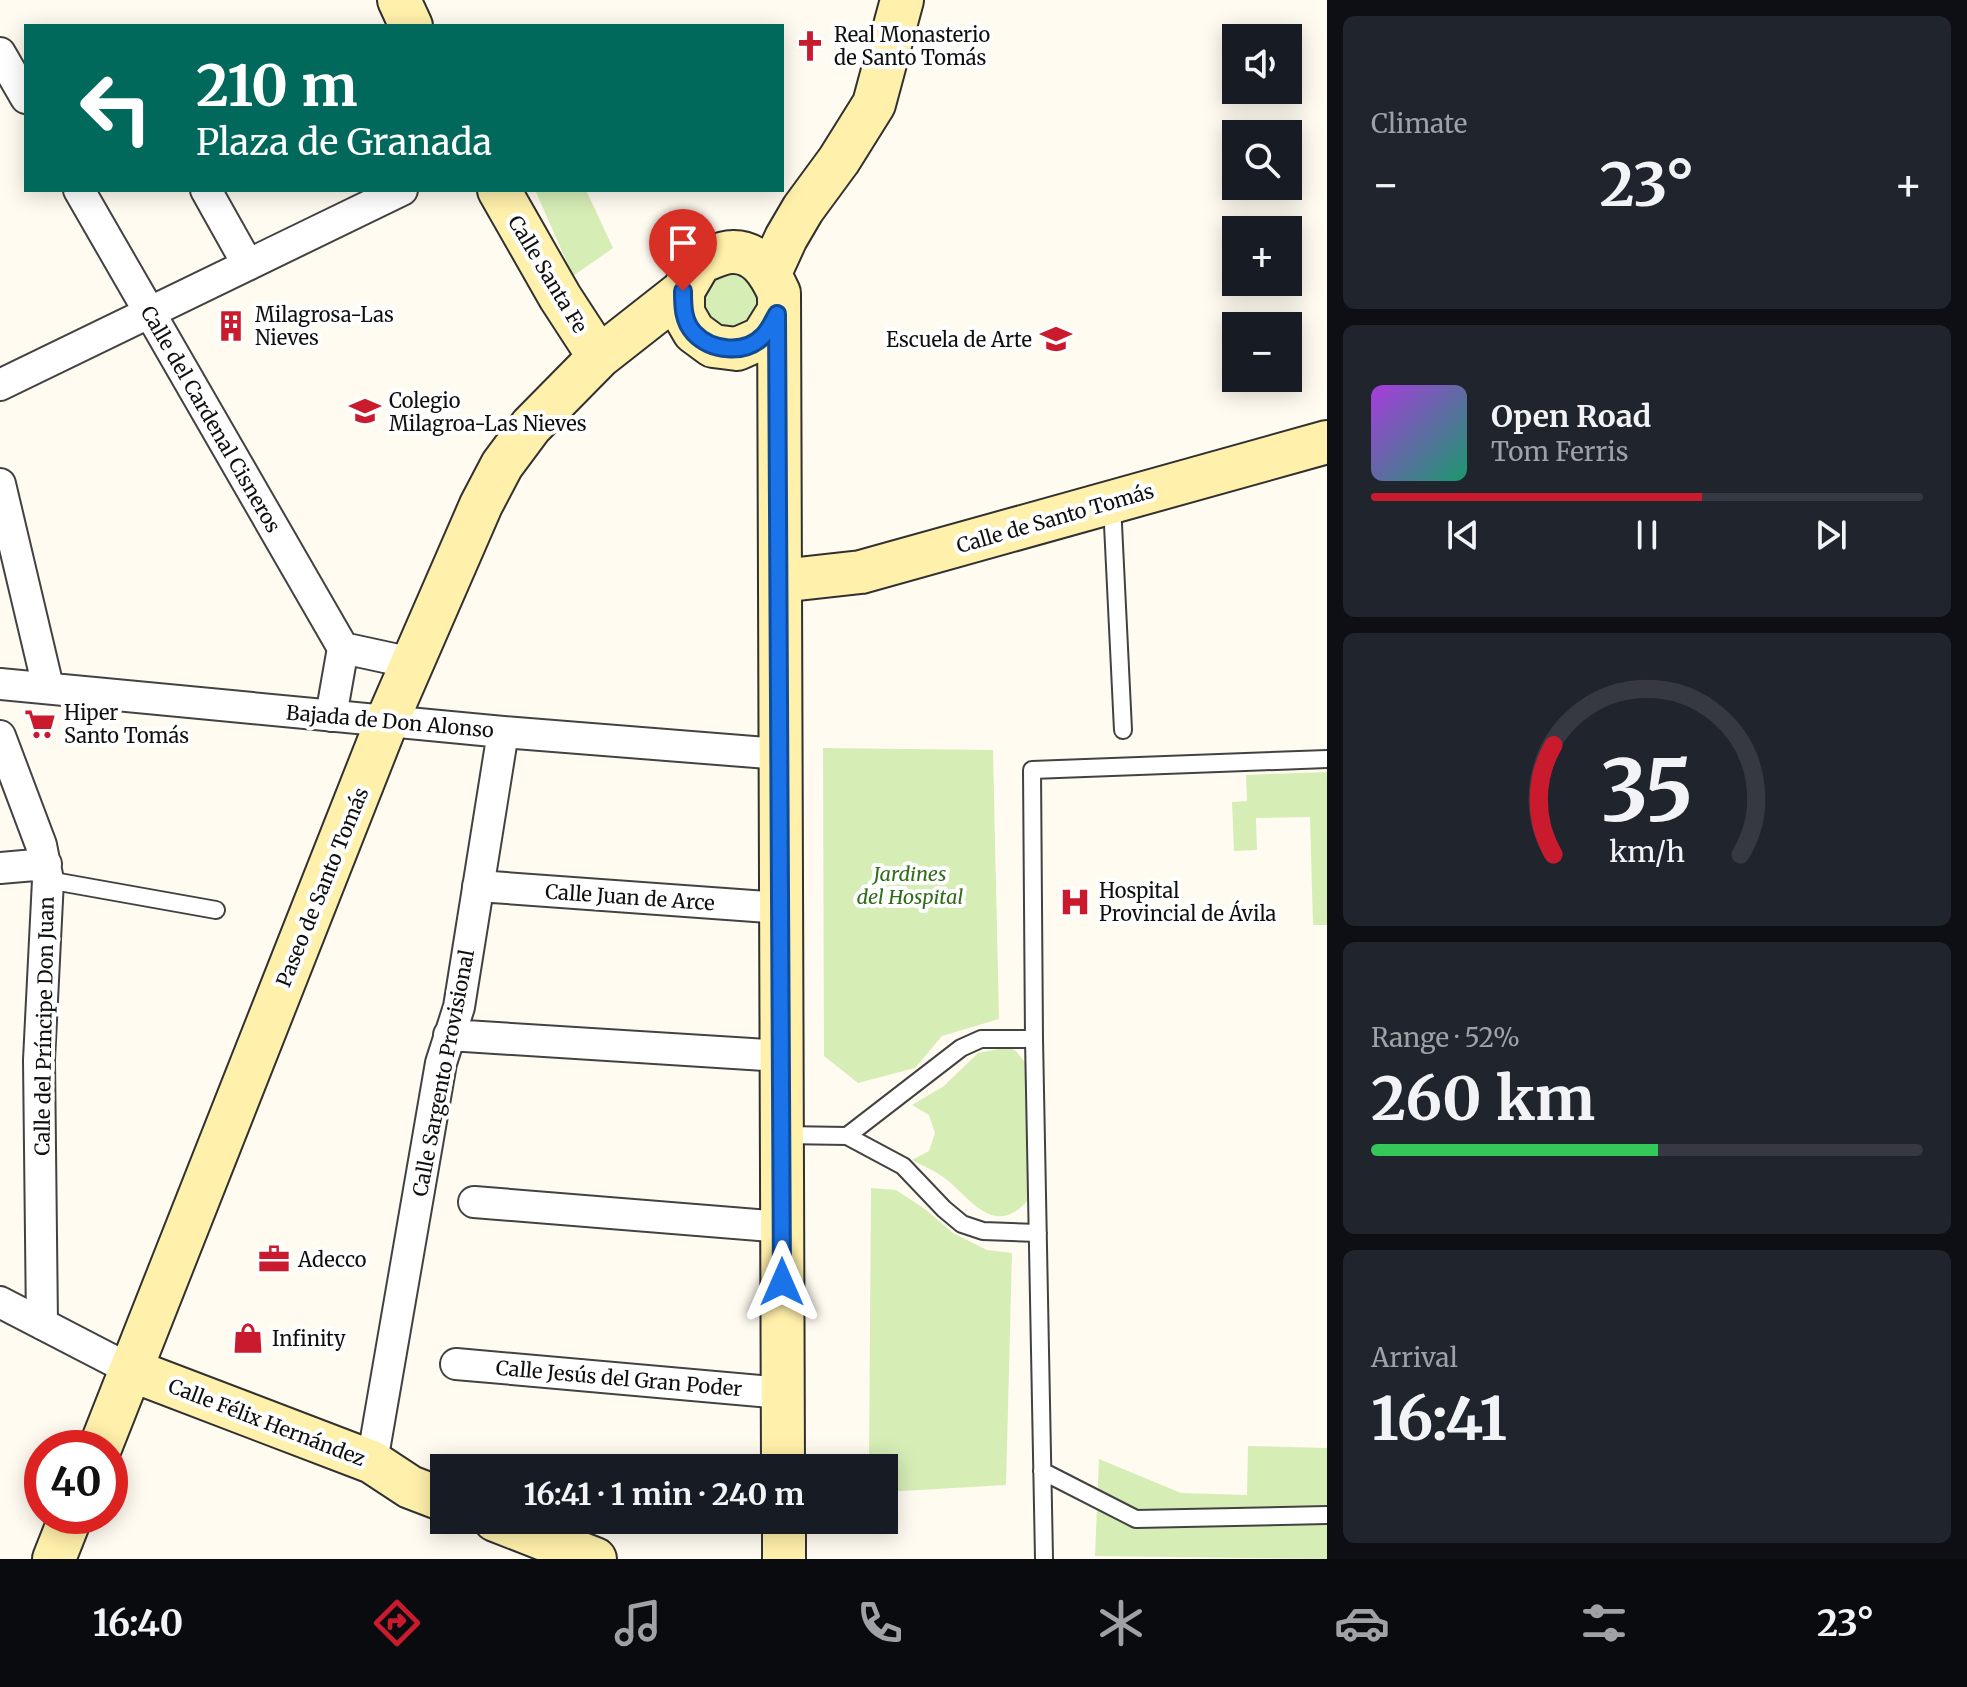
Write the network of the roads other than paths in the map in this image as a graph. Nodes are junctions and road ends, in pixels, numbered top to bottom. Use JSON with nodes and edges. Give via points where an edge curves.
{"nodes":[{"id":1,"x":399,"y":0,"type":"edge"},
{"id":2,"x":902,"y":0,"type":"edge"},
{"id":3,"x":410,"y":24,"type":"edge"},
{"id":4,"x":0,"y":53,"type":"edge"},
{"id":5,"x":24,"y":95,"type":"edge"},
{"id":6,"x":839,"y":160,"type":"junction"},
{"id":7,"x":80,"y":192,"type":"edge"},
{"id":8,"x":207,"y":192,"type":"edge"},
{"id":9,"x":398,"y":192,"type":"edge"},
{"id":10,"x":500,"y":192,"type":"edge"},
{"id":11,"x":732,"y":252,"type":"junction"},
{"id":12,"x":248,"y":265,"type":"junction"},
{"id":13,"x":770,"y":273,"type":"junction"},
{"id":14,"x":683,"y":291,"type":"junction"},
{"id":15,"x":150,"y":314,"type":"junction"},
{"id":16,"x":777,"y":314,"type":"junction"},
{"id":17,"x":694,"y":332,"type":"junction"},
{"id":18,"x":737,"y":349,"type":"junction"},
{"id":19,"x":599,"y":357,"type":"junction"},
{"id":20,"x":0,"y":385,"type":"edge"},
{"id":21,"x":780,"y":412,"type":"junction"},
{"id":22,"x":1327,"y":442,"type":"edge"},
{"id":23,"x":0,"y":484,"type":"edge"},
{"id":24,"x":1112,"y":502,"type":"junction"},
{"id":25,"x":780,"y":581,"type":"junction"},
{"id":26,"x":343,"y":648,"type":"junction"},
{"id":27,"x":412,"y":663,"type":"junction"},
{"id":28,"x":0,"y":684,"type":"edge"},
{"id":29,"x":48,"y":687,"type":"junction"},
{"id":30,"x":331,"y":716,"type":"junction"},
{"id":31,"x":387,"y":721,"type":"junction"},
{"id":32,"x":1123,"y":730,"type":"dead end"},
{"id":33,"x":503,"y":732,"type":"junction"},
{"id":34,"x":0,"y":736,"type":"edge"},
{"id":35,"x":780,"y":754,"type":"junction"},
{"id":36,"x":1327,"y":759,"type":"edge"},
{"id":37,"x":0,"y":868,"type":"edge"},
{"id":38,"x":47,"y":872,"type":"junction"},
{"id":39,"x":478,"y":886,"type":"junction"},
{"id":40,"x":781,"y":908,"type":"junction"},
{"id":41,"x":216,"y":910,"type":"dead end"},
{"id":42,"x":449,"y":1035,"type":"junction"},
{"id":43,"x":1034,"y":1039,"type":"junction"},
{"id":44,"x":782,"y":1056,"type":"junction"},
{"id":45,"x":782,"y":1135,"type":"junction"},
{"id":46,"x":847,"y":1136,"type":"junction"},
{"id":47,"x":474,"y":1202,"type":"dead end"},
{"id":48,"x":782,"y":1227,"type":"junction"},
{"id":49,"x":1038,"y":1233,"type":"junction"},
{"id":50,"x":0,"y":1302,"type":"edge"},
{"id":51,"x":42,"y":1324,"type":"junction"},
{"id":52,"x":456,"y":1364,"type":"dead end"},
{"id":53,"x":131,"y":1370,"type":"junction"},
{"id":54,"x":782,"y":1393,"type":"junction"},
{"id":55,"x":107,"y":1430,"type":"edge"},
{"id":56,"x":783,"y":1454,"type":"edge"},
{"id":57,"x":372,"y":1462,"type":"junction"},
{"id":58,"x":1042,"y":1471,"type":"junction"},
{"id":59,"x":430,"y":1495,"type":"edge"},
{"id":60,"x":1327,"y":1515,"type":"edge"},
{"id":61,"x":64,"y":1534,"type":"edge"},
{"id":62,"x":531,"y":1534,"type":"edge"},
{"id":63,"x":784,"y":1534,"type":"edge"},
{"id":64,"x":1044,"y":1558,"type":"edge"},
{"id":65,"x":54,"y":1559,"type":"edge"},
{"id":66,"x":595,"y":1559,"type":"edge"},
{"id":67,"x":784,"y":1559,"type":"edge"}],
"edges":[{"from":1,"to":3,"type":"street"},
{"from":2,"to":6,"type":"street","via":[[874,104]]},
{"from":4,"to":5,"type":"street"},
{"from":6,"to":11,"type":"street"},
{"from":6,"to":13,"type":"street","via":[[803,209]]},
{"from":7,"to":15,"type":"street","name":"Calle del Cardenal Cisneros"},
{"from":8,"to":12,"type":"street"},
{"from":9,"to":12,"type":"street"},
{"from":10,"to":19,"type":"street","name":"Calle Santa Fe"},
{"from":11,"to":13,"type":"street","via":[[754,257]]},
{"from":11,"to":14,"type":"street","via":[[700,262]]},
{"from":12,"to":15,"type":"street"},
{"from":13,"to":16,"type":"street","via":[[779,293]]},
{"from":14,"to":17,"type":"street","via":[[683,313]]},
{"from":14,"to":19,"type":"street","name":"Paseo de Santo Tomás"},
{"from":15,"to":20,"type":"street"},
{"from":15,"to":26,"type":"street","name":"Calle del Cardenal Cisneros"},
{"from":16,"to":18,"type":"street","via":[[762,338]]},
{"from":16,"to":21,"type":"street"},
{"from":17,"to":18,"type":"street","via":[[713,346]]},
{"from":17,"to":19,"type":"street","name":"Paseo de Santo Tomás","via":[[644,341]]},
{"from":18,"to":21,"type":"street","via":[[757,371]]},
{"from":19,"to":27,"type":"street","name":"Paseo de Santo Tomás","via":[[531,426],[502,465]]},
{"from":21,"to":25,"type":"street"},
{"from":22,"to":24,"type":"street","name":"Calle de Santo Tomás"},
{"from":23,"to":29,"type":"street"},
{"from":24,"to":25,"type":"street","name":"Calle de Santo Tomás","via":[[861,572]]},
{"from":24,"to":32,"type":"lane"},
{"from":25,"to":35,"type":"street"},
{"from":26,"to":27,"type":"street"},
{"from":26,"to":30,"type":"street"},
{"from":27,"to":31,"type":"street","name":"Paseo de Santo Tomás"},
{"from":28,"to":29,"type":"street","name":"Bajada de Don Alonso"},
{"from":29,"to":30,"type":"street","name":"Bajada de Don Alonso"},
{"from":30,"to":31,"type":"street","name":"Bajada de Don Alonso"},
{"from":31,"to":33,"type":"street","name":"Bajada de Don Alonso"},
{"from":31,"to":53,"type":"street","name":"Paseo de Santo Tomás"},
{"from":33,"to":35,"type":"street","name":"Bajada de Don Alonso"},
{"from":33,"to":39,"type":"street","name":"Calle Sargento Provisional"},
{"from":34,"to":38,"type":"street","name":"Calle del Príncipe Don Juan"},
{"from":35,"to":40,"type":"street"},
{"from":36,"to":43,"type":"lane","via":[[1032,770]]},
{"from":37,"to":38,"type":"street"},
{"from":38,"to":41,"type":"lane"},
{"from":38,"to":51,"type":"street","name":"Calle del Príncipe Don Juan","via":[[39,1060]]},
{"from":39,"to":40,"type":"street","name":"Calle Juan de Arce"},
{"from":39,"to":42,"type":"street","name":"Calle Sargento Provisional","via":[[459,1007]]},
{"from":40,"to":44,"type":"street"},
{"from":42,"to":44,"type":"street"},
{"from":42,"to":57,"type":"street","name":"Calle Sargento Provisional"},
{"from":43,"to":46,"type":"lane","via":[[981,1039],[961,1048]]},
{"from":43,"to":49,"type":"lane"},
{"from":44,"to":45,"type":"street"},
{"from":45,"to":46,"type":"lane"},
{"from":45,"to":48,"type":"street"},
{"from":46,"to":49,"type":"lane","via":[[903,1166],[962,1224],[983,1231]]},
{"from":47,"to":48,"type":"street"},
{"from":48,"to":54,"type":"street"},
{"from":49,"to":58,"type":"lane"},
{"from":50,"to":51,"type":"street"},
{"from":51,"to":53,"type":"street"},
{"from":52,"to":54,"type":"street","name":"Calle Jesús del Gran Poder"},
{"from":53,"to":55,"type":"street","name":"Paseo de Santo Tomás"},
{"from":53,"to":57,"type":"street","name":"Calle Félix Hernández"},
{"from":54,"to":56,"type":"street"},
{"from":57,"to":59,"type":"street","name":"Calle Félix Hernández"},
{"from":58,"to":60,"type":"lane","via":[[1136,1519]]},
{"from":58,"to":64,"type":"lane"},
{"from":61,"to":65,"type":"street"},
{"from":62,"to":66,"type":"street"},
{"from":63,"to":67,"type":"street"}]}
